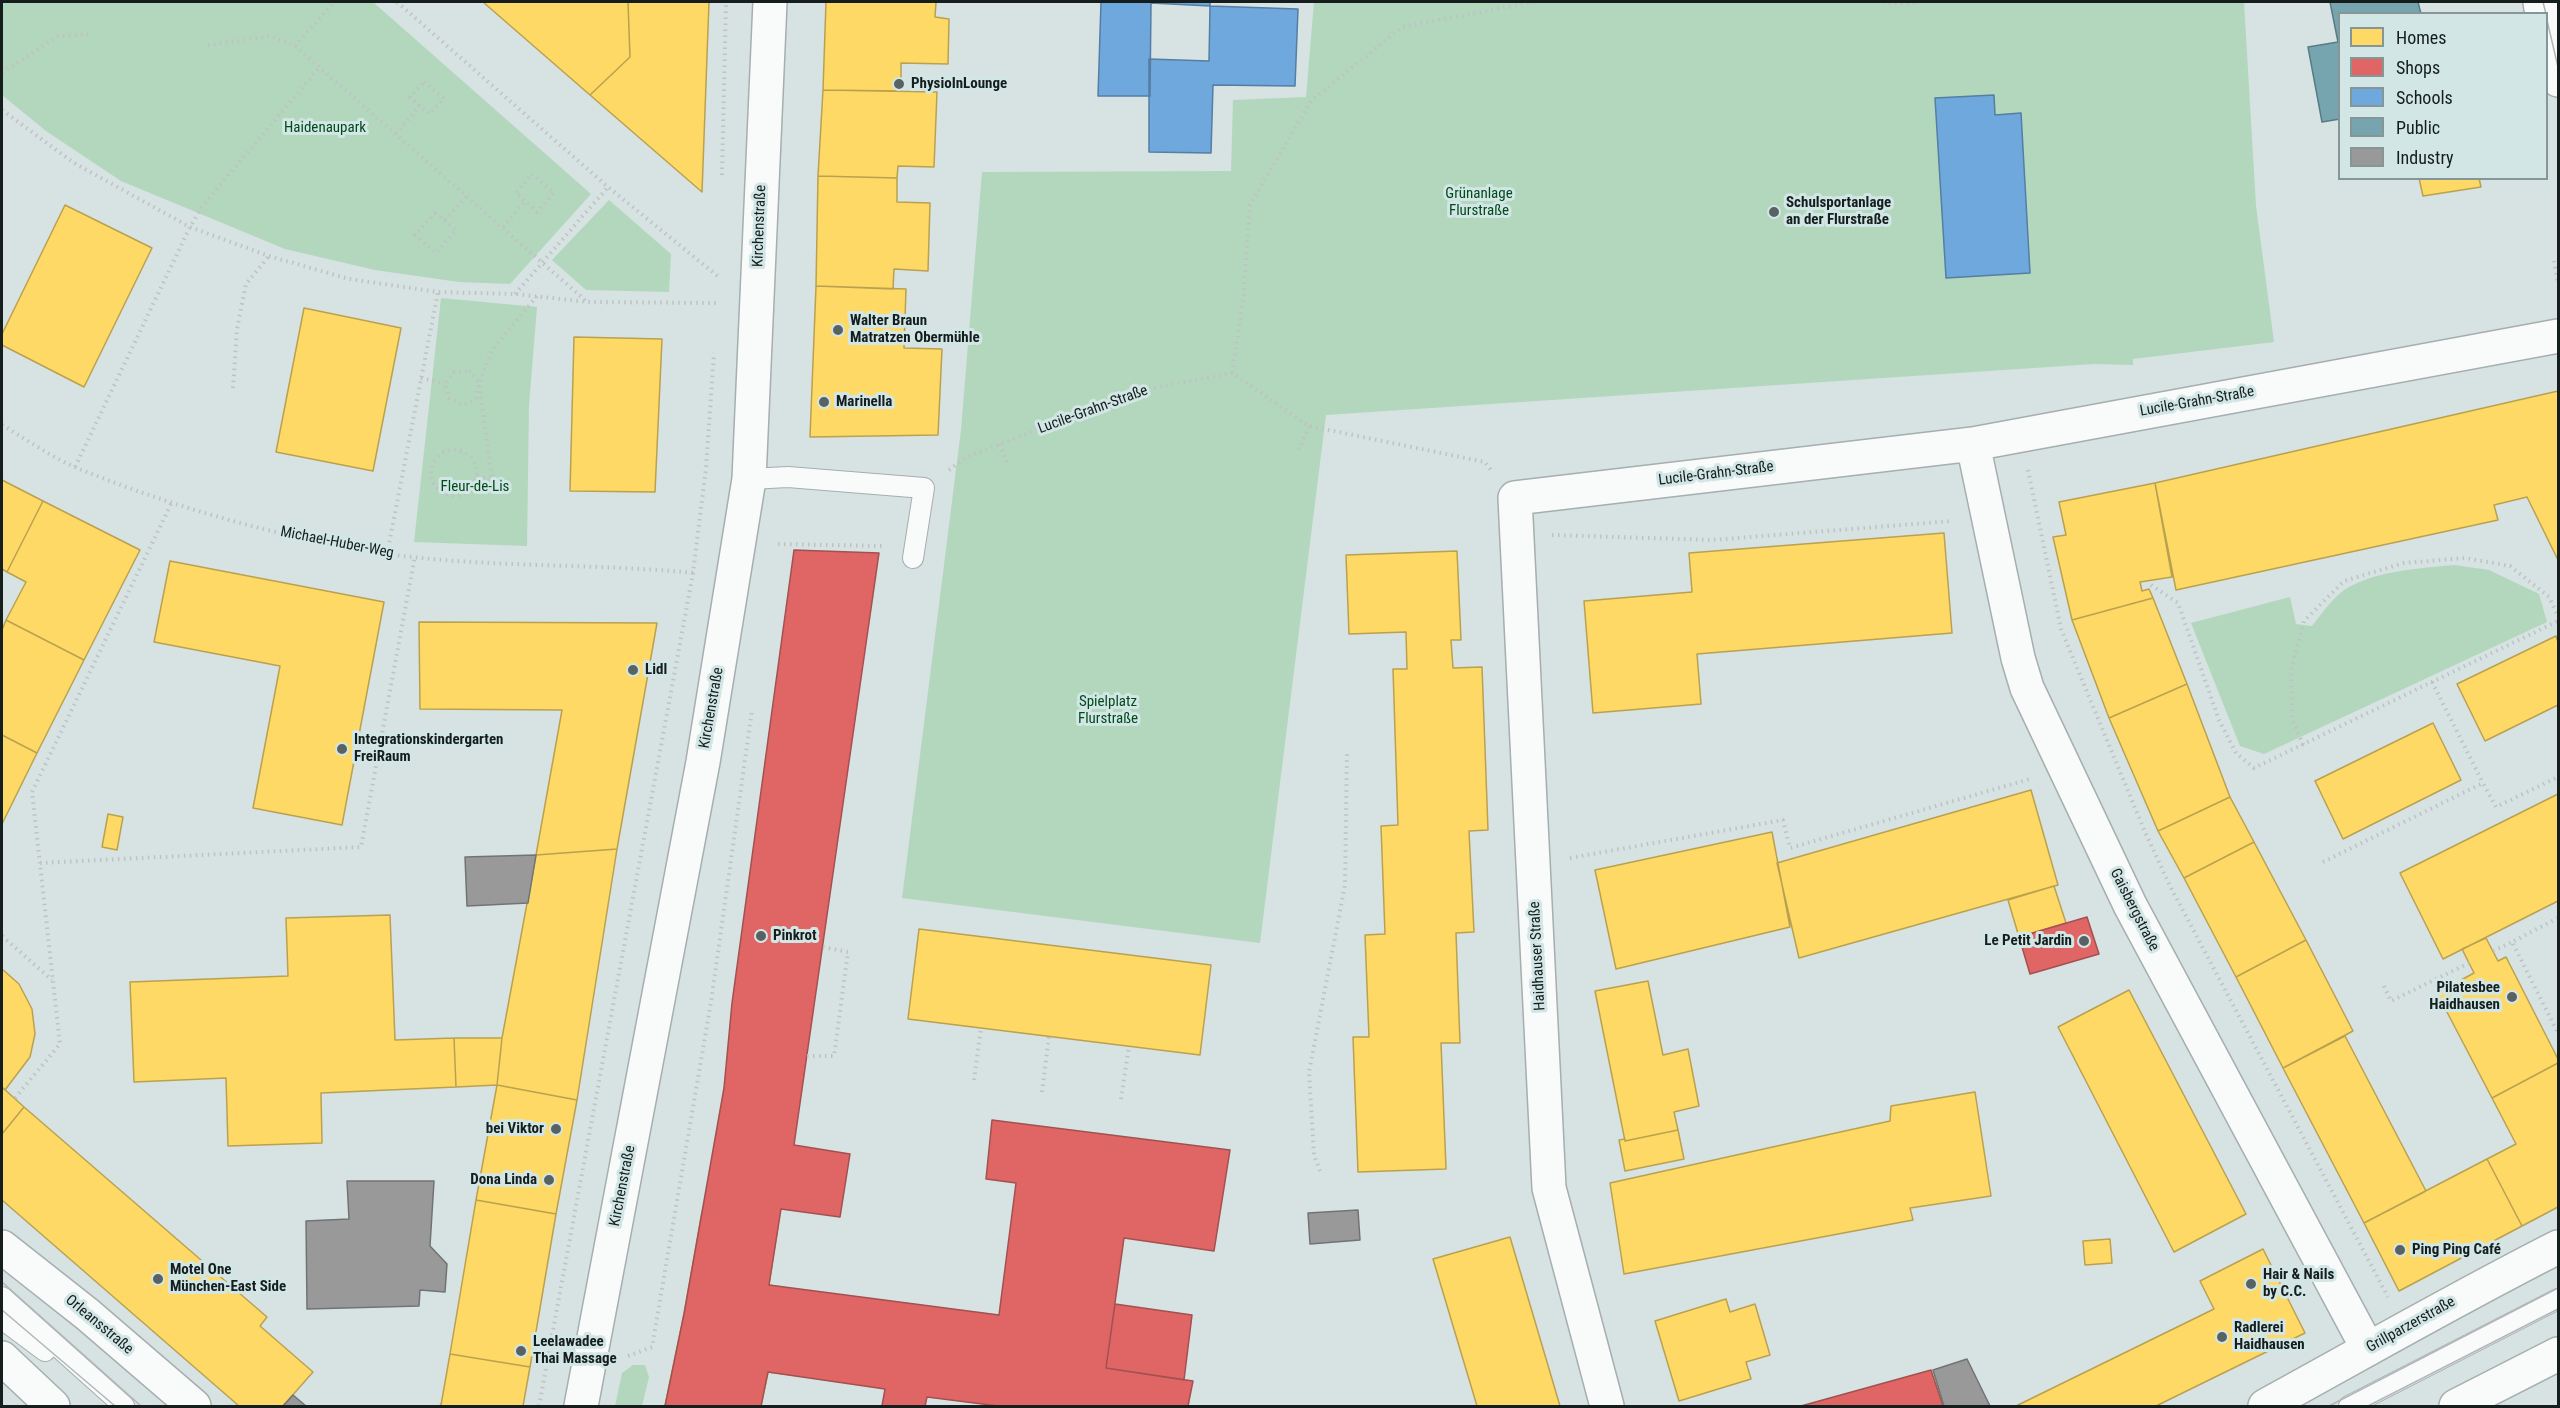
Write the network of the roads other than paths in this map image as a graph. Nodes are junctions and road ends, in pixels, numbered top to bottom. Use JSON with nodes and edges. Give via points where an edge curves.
{"nodes":[{"id":1,"x":770,"y":2,"type":"edge"},
{"id":2,"x":2548,"y":34,"type":"edge"},
{"id":3,"x":2559,"y":80,"type":"edge"},
{"id":4,"x":2559,"y":336,"type":"edge"},
{"id":5,"x":1972,"y":444,"type":"junction"},
{"id":6,"x":749,"y":479,"type":"junction"},
{"id":7,"x":1515,"y":498,"type":"joint"},
{"id":8,"x":913,"y":552,"type":"road end"},
{"id":9,"x":2,"y":1247,"type":"edge"},
{"id":10,"x":2559,"y":1247,"type":"edge"},
{"id":11,"x":2,"y":1297,"type":"edge"},
{"id":12,"x":2559,"y":1299,"type":"edge"},
{"id":13,"x":2,"y":1319,"type":"edge"},
{"id":14,"x":2368,"y":1349,"type":"junction"},
{"id":15,"x":2559,"y":1354,"type":"edge"},
{"id":16,"x":2,"y":1358,"type":"edge"},
{"id":17,"x":53,"y":1407,"type":"edge"},
{"id":18,"x":117,"y":1407,"type":"edge"},
{"id":19,"x":124,"y":1407,"type":"edge"},
{"id":20,"x":194,"y":1407,"type":"edge"},
{"id":21,"x":581,"y":1407,"type":"edge"},
{"id":22,"x":1608,"y":1407,"type":"edge"},
{"id":23,"x":2265,"y":1407,"type":"edge"},
{"id":24,"x":2349,"y":1407,"type":"edge"},
{"id":25,"x":2456,"y":1407,"type":"edge"}],
"edges":[{"from":1,"to":6,"type":"street","name":"Kirchenstraße"},
{"from":2,"to":3,"type":"street"},
{"from":4,"to":5,"type":"street","name":"Lucile-Grahn-Straße"},
{"from":5,"to":7,"type":"street","name":"Lucile-Grahn-Straße"},
{"from":5,"to":14,"type":"street","name":"Gaisbergstraße","via":[[2027,688],[2130,905]]},
{"from":6,"to":8,"type":"lane","via":[[788,477],[924,488]]},
{"from":6,"to":21,"type":"street","name":"Kirchenstraße","via":[[703,762]]},
{"from":7,"to":22,"type":"street","name":"Haidhauser Straße","via":[[1549,1188]]},
{"from":9,"to":20,"type":"street","name":"Orleansstraße"},
{"from":10,"to":14,"type":"street","name":"Grillparzerstraße"},
{"from":11,"to":19,"type":"lane"},
{"from":12,"to":24,"type":"lane"},
{"from":13,"to":18,"type":"lane"},
{"from":14,"to":23,"type":"street","name":"Grillparzerstraße"},
{"from":15,"to":25,"type":"street"},
{"from":16,"to":17,"type":"street"}]}
